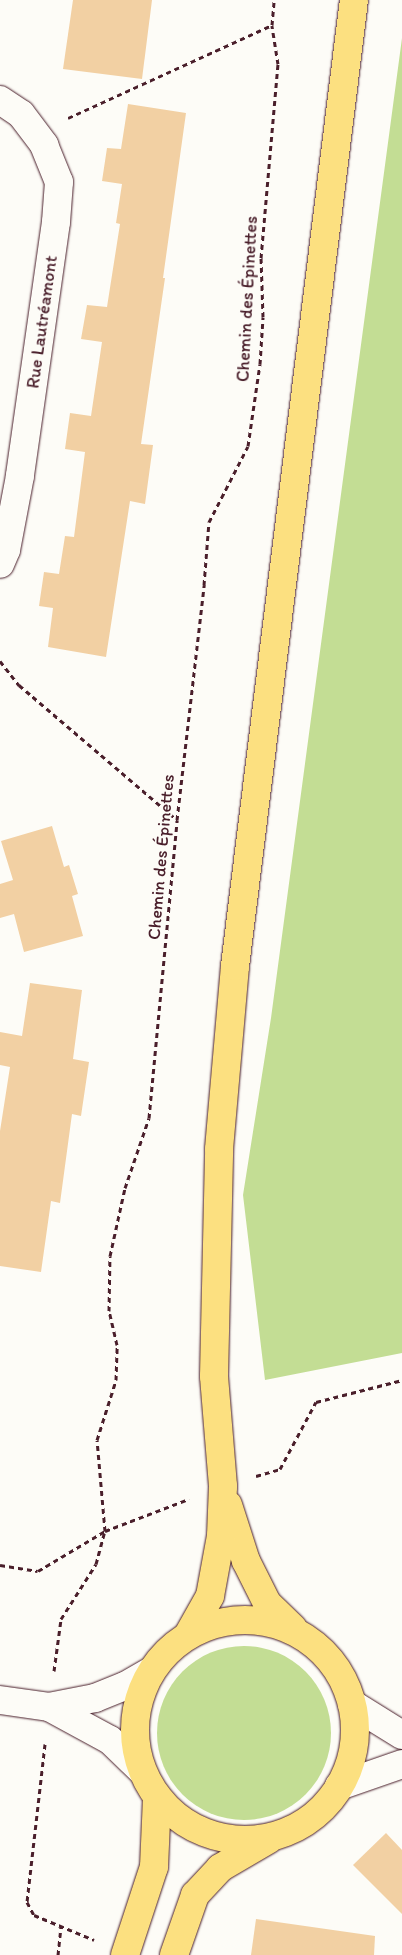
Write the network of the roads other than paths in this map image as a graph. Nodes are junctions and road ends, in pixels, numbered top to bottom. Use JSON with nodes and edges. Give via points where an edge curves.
{"nodes":[{"id":1,"x":354,"y":0,"type":"edge"},
{"id":2,"x":0,"y":100,"type":"edge"},
{"id":3,"x":0,"y":564,"type":"edge"},
{"id":4,"x":223,"y":1486,"type":"junction"},
{"id":5,"x":297,"y":1632,"type":"junction"},
{"id":6,"x":188,"y":1635,"type":"junction"},
{"id":7,"x":151,"y":1671,"type":"junction"},
{"id":8,"x":0,"y":1700,"type":"edge"},
{"id":9,"x":352,"y":1704,"type":"junction"},
{"id":10,"x":50,"y":1707,"type":"junction"},
{"id":11,"x":402,"y":1735,"type":"edge"},
{"id":12,"x":402,"y":1764,"type":"edge"},
{"id":13,"x":142,"y":1771,"type":"junction"},
{"id":14,"x":340,"y":1786,"type":"junction"},
{"id":15,"x":157,"y":1797,"type":"junction"},
{"id":16,"x":278,"y":1835,"type":"junction"},
{"id":17,"x":125,"y":1954,"type":"edge"},
{"id":18,"x":174,"y":1955,"type":"edge"}],
"edges":[{"from":1,"to":4,"type":"main road","via":[[234,975],[218,1148],[214,1376]]},
{"from":2,"to":3,"type":"street","name":"Rue Lautréamont","via":[[20,114],[44,145],[59,182],[20,476],[6,550]]},
{"from":4,"to":5,"type":"main road","via":[[246,1560],[267,1603]]},
{"from":4,"to":6,"type":"main road","via":[[221,1536],[210,1596]]},
{"from":5,"to":6,"type":"main road","via":[[261,1620],[223,1621]]},
{"from":5,"to":9,"type":"main road","via":[[322,1651],[341,1676]]},
{"from":6,"to":7,"type":"main road","via":[[167,1650]]},
{"from":7,"to":10,"type":"street","via":[[95,1698]]},
{"from":7,"to":13,"type":"main road","via":[[138,1703],[134,1737]]},
{"from":8,"to":10,"type":"street"},
{"from":9,"to":11,"type":"street"},
{"from":9,"to":14,"type":"main road","via":[[355,1732],[350,1760]]},
{"from":10,"to":13,"type":"street","via":[[110,1740]]},
{"from":12,"to":14,"type":"street"},
{"from":13,"to":15,"type":"main road"},
{"from":14,"to":16,"type":"main road","via":[[323,1807],[302,1824]]},
{"from":15,"to":16,"type":"main road","via":[[181,1820],[212,1835],[245,1840]]},
{"from":15,"to":17,"type":"main road","via":[[154,1867]]},
{"from":16,"to":18,"type":"main road","via":[[220,1868],[196,1895]]}]}
